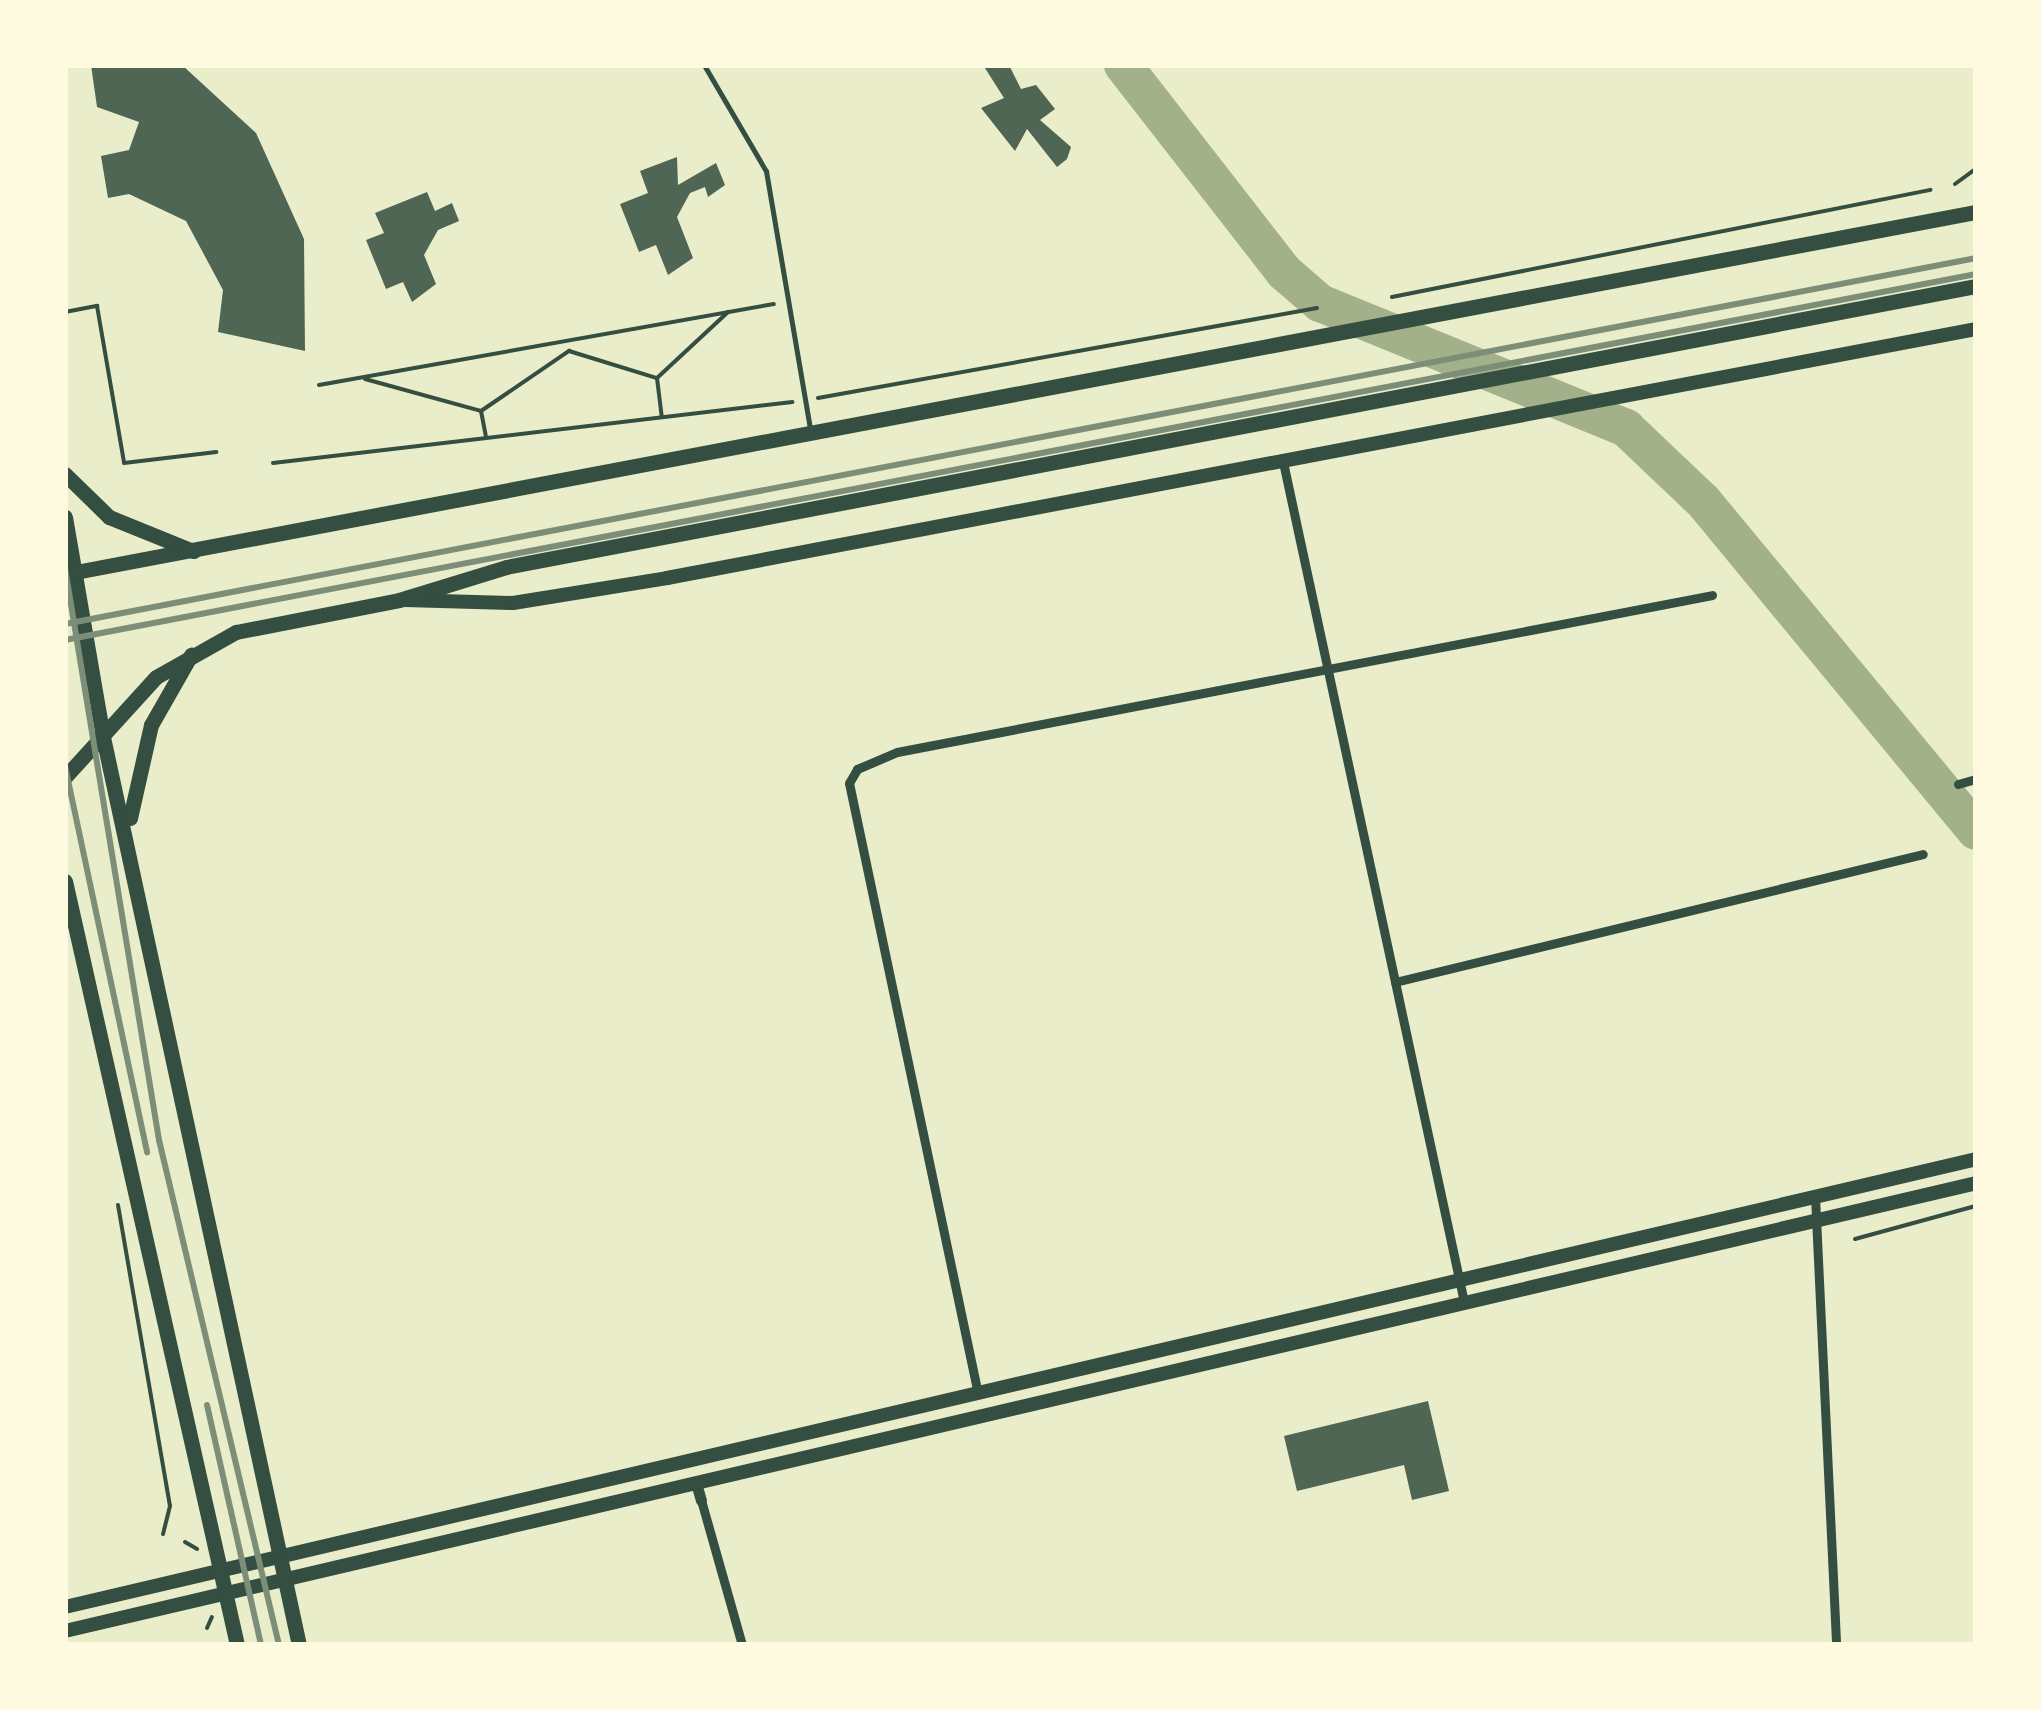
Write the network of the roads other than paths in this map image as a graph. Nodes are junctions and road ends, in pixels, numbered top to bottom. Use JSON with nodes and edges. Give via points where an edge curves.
{"nodes":[{"id":1,"x":704,"y":65,"type":"edge"},
{"id":2,"x":1976,"y":212,"type":"edge"},
{"id":3,"x":1976,"y":286,"type":"edge"},
{"id":4,"x":1976,"y":329,"type":"edge"},
{"id":5,"x":810,"y":429,"type":"junction"},
{"id":6,"x":1283,"y":462,"type":"junction"},
{"id":7,"x":65,"y":474,"type":"edge"},
{"id":8,"x":65,"y":517,"type":"edge"},
{"id":9,"x":202,"y":553,"type":"junction"},
{"id":10,"x":70,"y":573,"type":"edge"},
{"id":11,"x":1712,"y":595,"type":"dead end"},
{"id":12,"x":400,"y":600,"type":"junction"},
{"id":13,"x":195,"y":648,"type":"junction"},
{"id":14,"x":1327,"y":665,"type":"junction"},
{"id":15,"x":103,"y":737,"type":"junction"},
{"id":16,"x":65,"y":778,"type":"edge"},
{"id":17,"x":1976,"y":779,"type":"edge"},
{"id":18,"x":1958,"y":784,"type":"dead end"},
{"id":19,"x":129,"y":832,"type":"junction"},
{"id":20,"x":1922,"y":854,"type":"dead end"},
{"id":21,"x":65,"y":880,"type":"edge"},
{"id":22,"x":68,"y":904,"type":"edge"},
{"id":23,"x":1395,"y":982,"type":"junction"},
{"id":24,"x":1976,"y":1160,"type":"edge"},
{"id":25,"x":1976,"y":1183,"type":"edge"},
{"id":26,"x":1815,"y":1196,"type":"junction"},
{"id":27,"x":1816,"y":1220,"type":"junction"},
{"id":28,"x":1460,"y":1280,"type":"junction"},
{"id":29,"x":1464,"y":1302,"type":"junction"},
{"id":30,"x":978,"y":1394,"type":"junction"},
{"id":31,"x":696,"y":1483,"type":"junction"},
{"id":32,"x":701,"y":1500,"type":"joint"},
{"id":33,"x":279,"y":1558,"type":"junction"},
{"id":34,"x":220,"y":1572,"type":"junction"},
{"id":35,"x":284,"y":1580,"type":"junction"},
{"id":36,"x":224,"y":1594,"type":"junction"},
{"id":37,"x":65,"y":1606,"type":"edge"},
{"id":38,"x":65,"y":1631,"type":"edge"},
{"id":39,"x":237,"y":1645,"type":"edge"},
{"id":40,"x":299,"y":1645,"type":"edge"},
{"id":41,"x":742,"y":1645,"type":"edge"},
{"id":42,"x":1836,"y":1645,"type":"edge"}],
"edges":[{"from":1,"to":5,"type":"lane","via":[[766,171]]},
{"from":2,"to":5,"type":"main road"},
{"from":3,"to":12,"type":"main road","via":[[506,567]]},
{"from":4,"to":6,"type":"main road"},
{"from":5,"to":9,"type":"main road"},
{"from":6,"to":12,"type":"main road","via":[[513,604]]},
{"from":6,"to":14,"type":"street"},
{"from":7,"to":9,"type":"main road","via":[[135,532]]},
{"from":8,"to":10,"type":"main road"},
{"from":9,"to":10,"type":"main road"},
{"from":10,"to":15,"type":"main road"},
{"from":11,"to":14,"type":"street"},
{"from":12,"to":13,"type":"main road"},
{"from":13,"to":15,"type":"main road"},
{"from":13,"to":19,"type":"main road","via":[[151,726],[132,780]]},
{"from":14,"to":23,"type":"street"},
{"from":14,"to":30,"type":"street","via":[[898,752],[857,769],[849,782]]},
{"from":15,"to":16,"type":"main road"},
{"from":15,"to":19,"type":"main road"},
{"from":17,"to":18,"type":"street"},
{"from":19,"to":33,"type":"main road"},
{"from":20,"to":23,"type":"street"},
{"from":21,"to":22,"type":"main road"},
{"from":22,"to":34,"type":"main road"},
{"from":23,"to":28,"type":"street"},
{"from":24,"to":26,"type":"main road"},
{"from":25,"to":27,"type":"main road"},
{"from":26,"to":27,"type":"street"},
{"from":26,"to":28,"type":"main road"},
{"from":27,"to":29,"type":"main road"},
{"from":27,"to":42,"type":"street"},
{"from":28,"to":29,"type":"street"},
{"from":28,"to":30,"type":"main road"},
{"from":29,"to":31,"type":"main road"},
{"from":30,"to":33,"type":"main road"},
{"from":31,"to":32,"type":"street"},
{"from":31,"to":35,"type":"main road"},
{"from":32,"to":41,"type":"street"},
{"from":33,"to":34,"type":"main road"},
{"from":33,"to":35,"type":"main road"},
{"from":34,"to":36,"type":"main road"},
{"from":34,"to":37,"type":"main road"},
{"from":35,"to":36,"type":"main road"},
{"from":35,"to":40,"type":"main road"},
{"from":36,"to":38,"type":"main road"},
{"from":36,"to":39,"type":"main road"}]}
